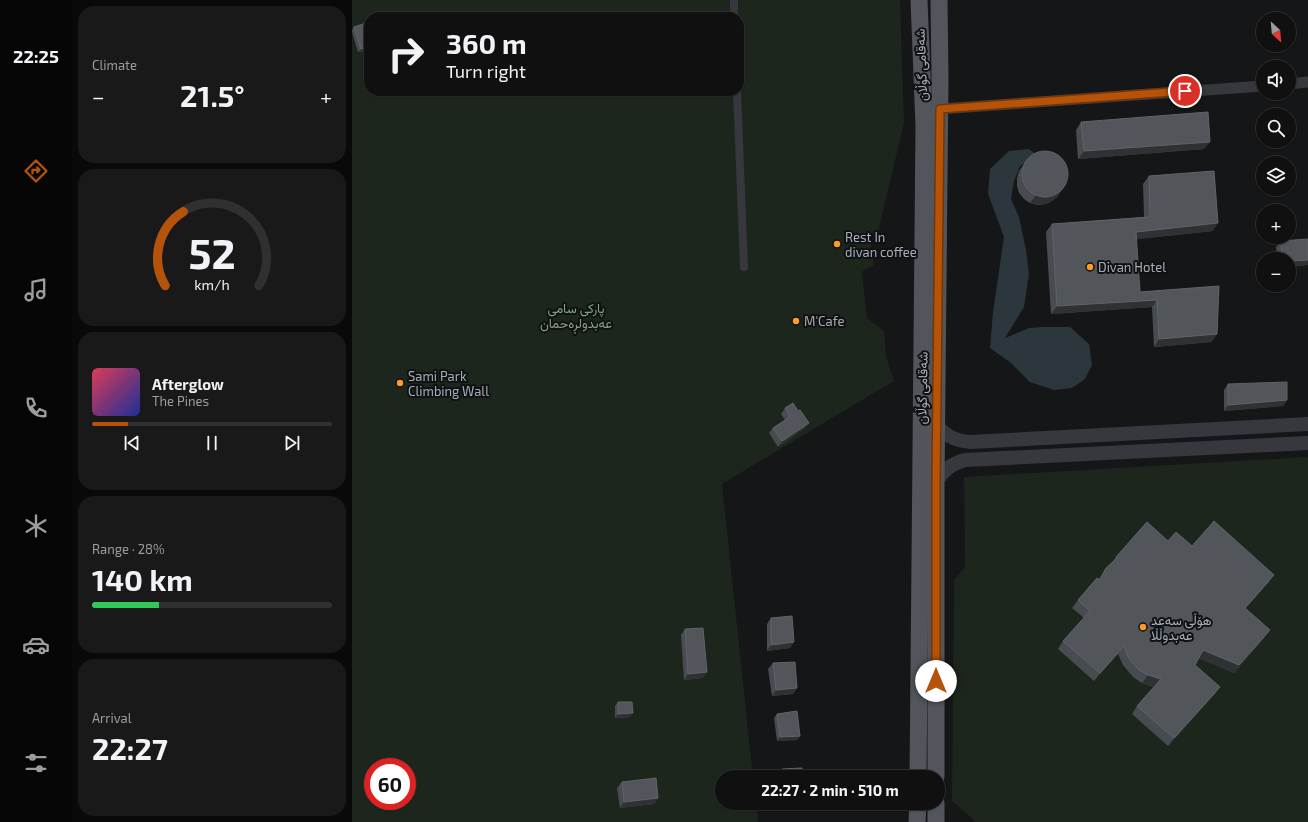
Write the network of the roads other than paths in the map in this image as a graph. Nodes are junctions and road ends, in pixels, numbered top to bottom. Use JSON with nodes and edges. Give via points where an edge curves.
{"nodes":[{"id":1,"x":734,"y":0,"type":"edge"},
{"id":2,"x":919,"y":0,"type":"edge"},
{"id":3,"x":939,"y":0,"type":"edge"},
{"id":4,"x":734,"y":12,"type":"edge"},
{"id":5,"x":1308,"y":82,"type":"edge"},
{"id":6,"x":1296,"y":83,"type":"edge"},
{"id":7,"x":1256,"y":86,"type":"edge"},
{"id":8,"x":737,"y":96,"type":"edge"},
{"id":9,"x":940,"y":109,"type":"junction"},
{"id":10,"x":930,"y":260,"type":"junction"},
{"id":11,"x":744,"y":267,"type":"dead end"},
{"id":12,"x":1308,"y":424,"type":"edge"},
{"id":13,"x":937,"y":426,"type":"junction"},
{"id":14,"x":971,"y":442,"type":"junction"},
{"id":15,"x":1308,"y":443,"type":"edge"},
{"id":16,"x":972,"y":460,"type":"junction"},
{"id":17,"x":936,"y":483,"type":"junction"},
{"id":18,"x":918,"y":770,"type":"edge"},
{"id":19,"x":936,"y":770,"type":"edge"},
{"id":20,"x":918,"y":810,"type":"edge"},
{"id":21,"x":936,"y":810,"type":"edge"},
{"id":22,"x":917,"y":822,"type":"edge"},
{"id":23,"x":936,"y":822,"type":"edge"}],
"edges":[{"from":1,"to":4,"type":"street"},
{"from":2,"to":10,"type":"main road","name":"شەقامی گوڵان"},
{"from":3,"to":9,"type":"main road","name":"شەقامی گوڵان"},
{"from":5,"to":6,"type":"street"},
{"from":7,"to":9,"type":"street"},
{"from":8,"to":11,"type":"street"},
{"from":9,"to":10,"type":"main road","name":"شەقامی گوڵان"},
{"from":10,"to":13,"type":"main road","name":"شەقامی گوڵان"},
{"from":10,"to":18,"type":"main road","name":"شەقامی گوڵان"},
{"from":12,"to":14,"type":"street"},
{"from":13,"to":14,"type":"street","via":[[951,438]]},
{"from":13,"to":17,"type":"main road","name":"شەقامی گوڵان"},
{"from":14,"to":16,"type":"street","via":[[964,447],[963,452]]},
{"from":15,"to":16,"type":"street"},
{"from":16,"to":17,"type":"street","via":[[950,465]]},
{"from":17,"to":19,"type":"main road","name":"شەقامی گوڵان"},
{"from":20,"to":22,"type":"main road"},
{"from":21,"to":23,"type":"main road"}]}
